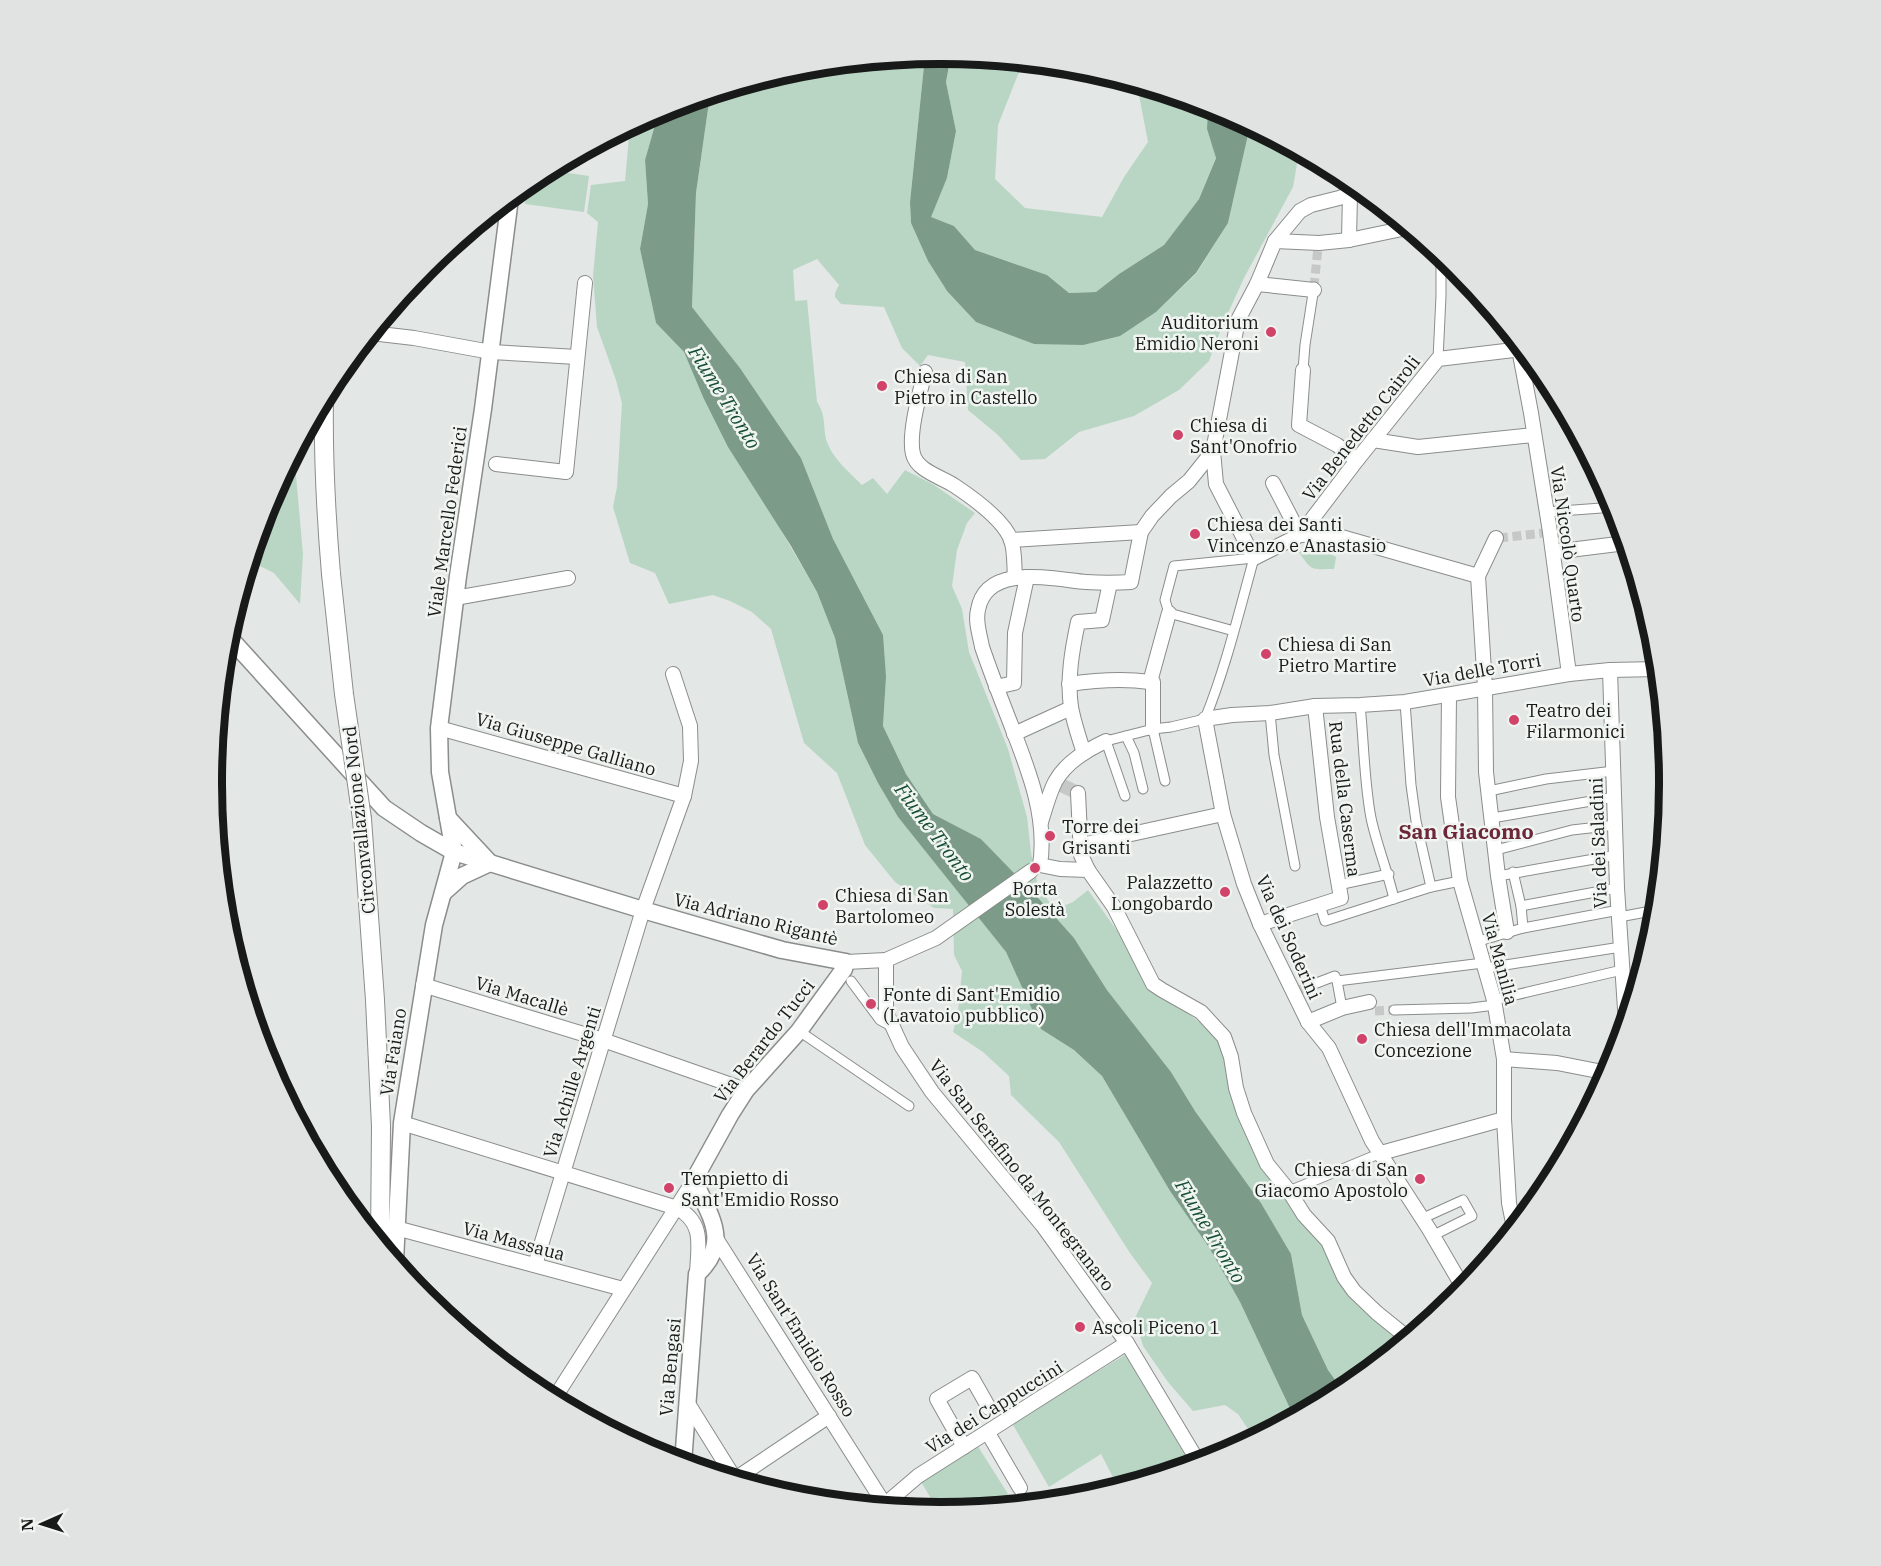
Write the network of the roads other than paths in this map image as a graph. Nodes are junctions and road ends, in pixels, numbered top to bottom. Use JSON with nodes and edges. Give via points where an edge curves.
{"nodes":[{"id":1,"x":1346,"y":191,"type":"edge"},
{"id":2,"x":1350,"y":193,"type":"edge"},
{"id":3,"x":509,"y":209,"type":"edge"},
{"id":4,"x":1399,"y":230,"type":"edge"},
{"id":5,"x":1349,"y":240,"type":"junction"},
{"id":6,"x":1275,"y":241,"type":"junction"},
{"id":7,"x":1441,"y":268,"type":"edge"},
{"id":8,"x":585,"y":283,"type":"dead end"},
{"id":9,"x":1257,"y":284,"type":"junction"},
{"id":10,"x":1314,"y":289,"type":"joint"},
{"id":11,"x":380,"y":334,"type":"edge"},
{"id":12,"x":1514,"y":350,"type":"edge"},
{"id":13,"x":491,"y":352,"type":"junction"},
{"id":14,"x":577,"y":357,"type":"junction"},
{"id":15,"x":1438,"y":359,"type":"junction"},
{"id":16,"x":1523,"y":363,"type":"edge"},
{"id":17,"x":1303,"y":370,"type":"joint"},
{"id":18,"x":925,"y":372,"type":"dead end"},
{"id":19,"x":324,"y":415,"type":"edge"},
{"id":20,"x":1534,"y":435,"type":"junction"},
{"id":21,"x":1373,"y":440,"type":"junction"},
{"id":22,"x":1213,"y":451,"type":"junction"},
{"id":23,"x":1357,"y":460,"type":"junction"},
{"id":24,"x":496,"y":464,"type":"dead end"},
{"id":25,"x":1189,"y":480,"type":"junction"},
{"id":26,"x":1273,"y":483,"type":"dead end"},
{"id":27,"x":1216,"y":484,"type":"junction"},
{"id":28,"x":1604,"y":508,"type":"edge"},
{"id":29,"x":1547,"y":512,"type":"junction"},
{"id":30,"x":1140,"y":532,"type":"junction"},
{"id":31,"x":1300,"y":535,"type":"junction"},
{"id":32,"x":1498,"y":538,"type":"dead end"},
{"id":33,"x":1011,"y":540,"type":"junction"},
{"id":34,"x":1618,"y":544,"type":"edge"},
{"id":35,"x":1553,"y":552,"type":"junction"},
{"id":36,"x":1254,"y":558,"type":"junction"},
{"id":37,"x":1478,"y":576,"type":"junction"},
{"id":38,"x":1021,"y":577,"type":"junction"},
{"id":39,"x":568,"y":578,"type":"dead end"},
{"id":40,"x":1110,"y":584,"type":"junction"},
{"id":41,"x":455,"y":597,"type":"junction"},
{"id":42,"x":1169,"y":613,"type":"junction"},
{"id":43,"x":1234,"y":632,"type":"junction"},
{"id":44,"x":236,"y":645,"type":"edge"},
{"id":45,"x":1650,"y":669,"type":"edge"},
{"id":46,"x":1610,"y":670,"type":"junction"},
{"id":47,"x":673,"y":674,"type":"dead end"},
{"id":48,"x":1569,"y":674,"type":"junction"},
{"id":49,"x":1150,"y":682,"type":"junction"},
{"id":50,"x":1069,"y":684,"type":"junction"},
{"id":51,"x":996,"y":687,"type":"junction"},
{"id":52,"x":1485,"y":687,"type":"junction"},
{"id":53,"x":1449,"y":695,"type":"junction"},
{"id":54,"x":1405,"y":702,"type":"junction"},
{"id":55,"x":1360,"y":705,"type":"junction"},
{"id":56,"x":1315,"y":706,"type":"junction"},
{"id":57,"x":1071,"y":708,"type":"junction"},
{"id":58,"x":1270,"y":712,"type":"junction"},
{"id":59,"x":1205,"y":719,"type":"junction"},
{"id":60,"x":439,"y":728,"type":"junction"},
{"id":61,"x":1153,"y":729,"type":"junction"},
{"id":62,"x":1014,"y":734,"type":"junction"},
{"id":63,"x":1126,"y":736,"type":"junction"},
{"id":64,"x":1106,"y":741,"type":"junction"},
{"id":65,"x":1084,"y":753,"type":"junction"},
{"id":66,"x":1614,"y":771,"type":"junction"},
{"id":67,"x":1166,"y":781,"type":"dead end"},
{"id":68,"x":1143,"y":789,"type":"dead end"},
{"id":69,"x":1489,"y":791,"type":"junction"},
{"id":70,"x":1078,"y":793,"type":"dead end"},
{"id":71,"x":684,"y":795,"type":"junction"},
{"id":72,"x":1125,"y":796,"type":"dead end"},
{"id":73,"x":1615,"y":797,"type":"junction"},
{"id":74,"x":1224,"y":814,"type":"junction"},
{"id":75,"x":447,"y":817,"type":"junction"},
{"id":76,"x":1492,"y":818,"type":"junction"},
{"id":77,"x":1040,"y":822,"type":"junction"},
{"id":78,"x":1616,"y":825,"type":"junction"},
{"id":79,"x":1081,"y":845,"type":"junction"},
{"id":80,"x":1496,"y":850,"type":"junction"},
{"id":81,"x":454,"y":852,"type":"junction"},
{"id":82,"x":1617,"y":855,"type":"junction"},
{"id":83,"x":490,"y":863,"type":"junction"},
{"id":84,"x":1295,"y":866,"type":"dead end"},
{"id":85,"x":1035,"y":868,"type":"junction"},
{"id":86,"x":1088,"y":870,"type":"junction"},
{"id":87,"x":1513,"y":873,"type":"junction"},
{"id":88,"x":1389,"y":874,"type":"junction"},
{"id":89,"x":1498,"y":876,"type":"junction"},
{"id":90,"x":1460,"y":881,"type":"junction"},
{"id":91,"x":1431,"y":887,"type":"junction"},
{"id":92,"x":1617,"y":888,"type":"junction"},
{"id":93,"x":1340,"y":891,"type":"junction"},
{"id":94,"x":443,"y":894,"type":"junction"},
{"id":95,"x":1394,"y":899,"type":"junction"},
{"id":96,"x":1320,"y":905,"type":"junction"},
{"id":97,"x":1521,"y":906,"type":"junction"},
{"id":98,"x":643,"y":910,"type":"junction"},
{"id":99,"x":1647,"y":911,"type":"edge"},
{"id":100,"x":1619,"y":914,"type":"junction"},
{"id":101,"x":1260,"y":924,"type":"junction"},
{"id":102,"x":1522,"y":928,"type":"junction"},
{"id":103,"x":1507,"y":932,"type":"junction"},
{"id":104,"x":1476,"y":942,"type":"junction"},
{"id":105,"x":1621,"y":947,"type":"junction"},
{"id":106,"x":886,"y":960,"type":"junction"},
{"id":107,"x":846,"y":962,"type":"junction"},
{"id":108,"x":1484,"y":965,"type":"junction"},
{"id":109,"x":1622,"y":970,"type":"junction"},
{"id":110,"x":851,"y":981,"type":"dead end"},
{"id":111,"x":1336,"y":981,"type":"junction"},
{"id":112,"x":423,"y":984,"type":"junction"},
{"id":113,"x":1314,"y":984,"type":"tunnel mouth"},
{"id":114,"x":1495,"y":1002,"type":"junction"},
{"id":115,"x":1624,"y":1004,"type":"edge"},
{"id":116,"x":1342,"y":1008,"type":"junction"},
{"id":117,"x":1372,"y":1008,"type":"tunnel mouth"},
{"id":118,"x":1394,"y":1010,"type":"tunnel mouth"},
{"id":119,"x":1308,"y":1022,"type":"junction"},
{"id":120,"x":891,"y":1026,"type":"junction"},
{"id":121,"x":799,"y":1030,"type":"junction"},
{"id":122,"x":603,"y":1040,"type":"junction"},
{"id":123,"x":1504,"y":1059,"type":"junction"},
{"id":124,"x":1598,"y":1071,"type":"edge"},
{"id":125,"x":747,"y":1090,"type":"junction"},
{"id":126,"x":909,"y":1106,"type":"dead end"},
{"id":127,"x":1504,"y":1119,"type":"junction"},
{"id":128,"x":402,"y":1123,"type":"junction"},
{"id":129,"x":1381,"y":1153,"type":"junction"},
{"id":130,"x":563,"y":1172,"type":"junction"},
{"id":131,"x":694,"y":1180,"type":"junction"},
{"id":132,"x":1289,"y":1191,"type":"junction"},
{"id":133,"x":677,"y":1208,"type":"junction"},
{"id":134,"x":1512,"y":1218,"type":"edge"},
{"id":135,"x":1421,"y":1219,"type":"junction"},
{"id":136,"x":396,"y":1228,"type":"junction"},
{"id":137,"x":380,"y":1232,"type":"edge"},
{"id":138,"x":1432,"y":1236,"type":"junction"},
{"id":139,"x":717,"y":1240,"type":"junction"},
{"id":140,"x":395,"y":1250,"type":"edge"},
{"id":141,"x":535,"y":1265,"type":"junction"},
{"id":142,"x":697,"y":1274,"type":"junction"},
{"id":143,"x":1459,"y":1281,"type":"edge"},
{"id":144,"x":623,"y":1289,"type":"junction"},
{"id":145,"x":1402,"y":1333,"type":"edge"},
{"id":146,"x":1127,"y":1343,"type":"junction"},
{"id":147,"x":559,"y":1391,"type":"edge"},
{"id":148,"x":687,"y":1402,"type":"junction"},
{"id":149,"x":989,"y":1408,"type":"dead end"},
{"id":150,"x":829,"y":1416,"type":"junction"},
{"id":151,"x":994,"y":1429,"type":"junction"},
{"id":152,"x":964,"y":1448,"type":"junction"},
{"id":153,"x":684,"y":1453,"type":"edge"},
{"id":154,"x":1194,"y":1455,"type":"edge"},
{"id":155,"x":729,"y":1469,"type":"edge"},
{"id":156,"x":743,"y":1473,"type":"edge"},
{"id":157,"x":1020,"y":1488,"type":"dead end"},
{"id":158,"x":879,"y":1498,"type":"edge"},
{"id":159,"x":891,"y":1500,"type":"edge"}],
"edges":[{"from":1,"to":6,"type":"street","via":[[1339,198],[1300,211]]},
{"from":2,"to":5,"type":"street"},
{"from":3,"to":13,"type":"street","name":"Viale Marcello Federici"},
{"from":4,"to":5,"type":"street"},
{"from":5,"to":6,"type":"street","via":[[1318,245]]},
{"from":6,"to":9,"type":"street"},
{"from":7,"to":15,"type":"street"},
{"from":8,"to":14,"type":"street"},
{"from":9,"to":10,"type":"street"},
{"from":9,"to":22,"type":"street","via":[[1238,320]]},
{"from":10,"to":17,"type":"street"},
{"from":11,"to":13,"type":"street"},
{"from":12,"to":15,"type":"street"},
{"from":13,"to":14,"type":"street"},
{"from":13,"to":41,"type":"street","name":"Viale Marcello Federici"},
{"from":14,"to":24,"type":"street","via":[[566,472]]},
{"from":15,"to":21,"type":"street","name":"Via Benedetto Cairoli"},
{"from":16,"to":20,"type":"street","name":"Via Niccolò Quarto"},
{"from":17,"to":23,"type":"street","via":[[1299,425]]},
{"from":18,"to":33,"type":"street","via":[[912,443],[917,464],[955,486],[997,519]]},
{"from":19,"to":137,"type":"main road","name":"Circonvallazione Nord","bridge":true,"via":[[326,516],[344,694],[362,819],[375,1000],[381,1126]]},
{"from":20,"to":21,"type":"street","via":[[1418,447]]},
{"from":20,"to":29,"type":"street","name":"Via Niccolò Quarto"},
{"from":21,"to":23,"type":"street","name":"Via Benedetto Cairoli"},
{"from":22,"to":25,"type":"street"},
{"from":22,"to":27,"type":"street"},
{"from":23,"to":31,"type":"street","name":"Via Benedetto Cairoli"},
{"from":25,"to":27,"type":"street"},
{"from":25,"to":30,"type":"street"},
{"from":26,"to":31,"type":"street"},
{"from":27,"to":36,"type":"street"},
{"from":28,"to":29,"type":"street"},
{"from":29,"to":35,"type":"street","name":"Via Niccolò Quarto","via":[[1547,533]]},
{"from":30,"to":33,"type":"street"},
{"from":30,"to":40,"type":"street","via":[[1131,582]]},
{"from":31,"to":36,"type":"street","name":"Via Benedetto Cairoli"},
{"from":31,"to":37,"type":"street","via":[[1332,534]]},
{"from":32,"to":37,"type":"street"},
{"from":33,"to":38,"type":"street"},
{"from":34,"to":35,"type":"street"},
{"from":35,"to":48,"type":"street","name":"Via Niccolò Quarto"},
{"from":36,"to":42,"type":"street","via":[[1174,566],[1166,600]]},
{"from":36,"to":43,"type":"street"},
{"from":37,"to":52,"type":"street"},
{"from":38,"to":40,"type":"street"},
{"from":38,"to":51,"type":"street","via":[[1014,683]]},
{"from":38,"to":51,"type":"street","via":[[998,582],[988,589],[977,611],[982,647]]},
{"from":39,"to":41,"type":"street"},
{"from":40,"to":50,"type":"street","via":[[1102,620],[1078,622]]},
{"from":41,"to":60,"type":"street","name":"Viale Marcello Federici"},
{"from":42,"to":43,"type":"street"},
{"from":42,"to":49,"type":"street"},
{"from":43,"to":59,"type":"street"},
{"from":44,"to":81,"type":"street","name":"Via Adriano Rigantè","via":[[384,808]]},
{"from":45,"to":46,"type":"street","name":"Via delle Torri"},
{"from":46,"to":48,"type":"street","name":"Via delle Torri"},
{"from":46,"to":66,"type":"street","name":"Via dei Saladini"},
{"from":47,"to":71,"type":"street","name":"Via Achille Argenti","via":[[690,726],[692,761]]},
{"from":48,"to":52,"type":"street","name":"Via delle Torri"},
{"from":49,"to":50,"type":"street","via":[[1105,680]]},
{"from":49,"to":61,"type":"street"},
{"from":50,"to":57,"type":"street"},
{"from":51,"to":62,"type":"street"},
{"from":52,"to":53,"type":"street","name":"Via delle Torri"},
{"from":52,"to":69,"type":"street"},
{"from":53,"to":54,"type":"street","name":"Via delle Torri"},
{"from":53,"to":90,"type":"street","name":"Via Manilia","via":[[1448,797]]},
{"from":54,"to":55,"type":"street","name":"Via delle Torri"},
{"from":54,"to":91,"type":"street","via":[[1412,794]]},
{"from":55,"to":56,"type":"street","name":"Via delle Torri"},
{"from":55,"to":88,"type":"street","via":[[1371,815]]},
{"from":56,"to":58,"type":"street","name":"Via delle Torri"},
{"from":56,"to":93,"type":"street","name":"Rua della Caserma"},
{"from":57,"to":62,"type":"street"},
{"from":57,"to":65,"type":"street"},
{"from":58,"to":59,"type":"street","name":"Via delle Torri"},
{"from":58,"to":84,"type":"street"},
{"from":59,"to":61,"type":"street"},
{"from":59,"to":74,"type":"street","name":"Via dei Soderini"},
{"from":60,"to":71,"type":"street","name":"Via Giuseppe Galliano"},
{"from":60,"to":75,"type":"street","name":"Viale Marcello Federici"},
{"from":61,"to":63,"type":"street"},
{"from":61,"to":67,"type":"street"},
{"from":62,"to":77,"type":"street","via":[[1030,775]]},
{"from":63,"to":64,"type":"street"},
{"from":63,"to":68,"type":"street"},
{"from":64,"to":65,"type":"street"},
{"from":64,"to":72,"type":"street"},
{"from":65,"to":77,"type":"street","via":[[1069,765]]},
{"from":66,"to":69,"type":"street"},
{"from":66,"to":73,"type":"street","name":"Via dei Saladini"},
{"from":69,"to":76,"type":"street"},
{"from":70,"to":79,"type":"street"},
{"from":71,"to":98,"type":"street","name":"Via Achille Argenti"},
{"from":73,"to":76,"type":"street"},
{"from":73,"to":78,"type":"street","name":"Via dei Saladini"},
{"from":74,"to":79,"type":"street"},
{"from":74,"to":101,"type":"street","name":"Via dei Soderini","via":[[1244,885]]},
{"from":75,"to":81,"type":"street","name":"Viale Marcello Federici"},
{"from":75,"to":83,"type":"street","name":"Via Adriano Rigantè"},
{"from":76,"to":80,"type":"street"},
{"from":77,"to":85,"type":"street","via":[[1043,847]]},
{"from":78,"to":80,"type":"street","via":[[1572,830]]},
{"from":78,"to":82,"type":"street","name":"Via dei Saladini"},
{"from":79,"to":86,"type":"street"},
{"from":80,"to":89,"type":"street"},
{"from":81,"to":83,"type":"street","name":"Via Adriano Rigantè"},
{"from":81,"to":94,"type":"street","name":"Via Faiano"},
{"from":82,"to":87,"type":"street"},
{"from":82,"to":92,"type":"street","name":"Via dei Saladini"},
{"from":83,"to":94,"type":"street","via":[[462,876]]},
{"from":83,"to":98,"type":"street","name":"Via Adriano Rigantè"},
{"from":85,"to":86,"type":"street"},
{"from":85,"to":106,"type":"street","name":"Via Adriano Rigantè","via":[[936,938]]},
{"from":86,"to":132,"type":"street","via":[[1114,907],[1153,984],[1201,1012],[1224,1037],[1244,1113],[1267,1164]]},
{"from":87,"to":89,"type":"street"},
{"from":87,"to":97,"type":"street"},
{"from":88,"to":93,"type":"street"},
{"from":88,"to":95,"type":"street"},
{"from":89,"to":103,"type":"street"},
{"from":90,"to":91,"type":"street"},
{"from":90,"to":104,"type":"street","name":"Via Manilia"},
{"from":91,"to":95,"type":"street"},
{"from":92,"to":97,"type":"street"},
{"from":92,"to":100,"type":"street","name":"Via dei Saladini"},
{"from":93,"to":96,"type":"street"},
{"from":94,"to":112,"type":"street","name":"Via Faiano"},
{"from":95,"to":96,"type":"street","via":[[1325,921]]},
{"from":96,"to":101,"type":"street"},
{"from":97,"to":102,"type":"street"},
{"from":98,"to":107,"type":"street","name":"Via Adriano Rigantè","via":[[782,950]]},
{"from":98,"to":122,"type":"street","name":"Via Achille Argenti"},
{"from":99,"to":100,"type":"street"},
{"from":100,"to":102,"type":"street"},
{"from":100,"to":105,"type":"street","name":"Via dei Saladini"},
{"from":101,"to":119,"type":"street","name":"Via dei Soderini"},
{"from":102,"to":103,"type":"street"},
{"from":103,"to":104,"type":"street"},
{"from":104,"to":108,"type":"street","name":"Via Manilia"},
{"from":105,"to":108,"type":"street"},
{"from":105,"to":109,"type":"street","name":"Via dei Saladini"},
{"from":106,"to":107,"type":"street","name":"Via Adriano Rigantè"},
{"from":106,"to":120,"type":"street","name":"Via San Serafino da Montegranaro","via":[[886,1012]]},
{"from":107,"to":121,"type":"street","name":"Via Berardo Tucci"},
{"from":108,"to":111,"type":"street"},
{"from":108,"to":114,"type":"street","name":"Via Manilia"},
{"from":109,"to":114,"type":"street"},
{"from":109,"to":115,"type":"street","name":"Via dei Saladini"},
{"from":110,"to":120,"type":"street","via":[[880,1020]]},
{"from":111,"to":113,"type":"street","via":[[1335,976]]},
{"from":111,"to":116,"type":"street"},
{"from":112,"to":122,"type":"street","name":"Via Macallè"},
{"from":112,"to":128,"type":"street","name":"Via Faiano"},
{"from":114,"to":118,"type":"street","via":[[1471,1008]]},
{"from":114,"to":123,"type":"street","name":"Via Manilia"},
{"from":116,"to":117,"type":"street"},
{"from":116,"to":119,"type":"street"},
{"from":119,"to":129,"type":"street","name":"Via dei Soderini","via":[[1329,1048]]},
{"from":120,"to":146,"type":"street","name":"Via San Serafino da Montegranaro","via":[[932,1092],[1043,1226]]},
{"from":121,"to":125,"type":"street","name":"Via Berardo Tucci"},
{"from":121,"to":126,"type":"street"},
{"from":122,"to":125,"type":"street","name":"Via Macallè"},
{"from":122,"to":130,"type":"street","name":"Via Achille Argenti"},
{"from":123,"to":124,"type":"street"},
{"from":123,"to":127,"type":"street","name":"Via Manilia"},
{"from":125,"to":131,"type":"street","name":"Via Berardo Tucci"},
{"from":127,"to":129,"type":"street"},
{"from":127,"to":134,"type":"street","name":"Via Manilia"},
{"from":128,"to":130,"type":"street"},
{"from":128,"to":136,"type":"street","name":"Via Faiano"},
{"from":129,"to":132,"type":"street"},
{"from":129,"to":135,"type":"street","name":"Via dei Soderini"},
{"from":130,"to":133,"type":"street"},
{"from":130,"to":141,"type":"street","name":"Via Achille Argenti"},
{"from":131,"to":133,"type":"street","name":"Via Berardo Tucci"},
{"from":131,"to":139,"type":"street","name":"Via Sant'Emidio Rosso"},
{"from":132,"to":145,"type":"street","via":[[1328,1241],[1354,1291]]},
{"from":133,"to":142,"type":"street","name":"Via Bengasi","via":[[695,1223]]},
{"from":133,"to":144,"type":"street","name":"Via Berardo Tucci"},
{"from":135,"to":138,"type":"street","name":"Via dei Soderini"},
{"from":135,"to":138,"type":"street","via":[[1463,1200],[1472,1216]]},
{"from":136,"to":140,"type":"street","name":"Via Faiano"},
{"from":136,"to":141,"type":"street","name":"Via Massaua"},
{"from":138,"to":143,"type":"street","name":"Via dei Soderini"},
{"from":139,"to":142,"type":"street","via":[[713,1255]]},
{"from":139,"to":150,"type":"street","name":"Via Sant'Emidio Rosso"},
{"from":141,"to":144,"type":"street","name":"Via Massaua"},
{"from":142,"to":148,"type":"street","name":"Via Bengasi"},
{"from":144,"to":147,"type":"street","name":"Via Berardo Tucci"},
{"from":146,"to":151,"type":"street","name":"Via dei Cappuccini"},
{"from":146,"to":154,"type":"street","name":"Via San Serafino da Montegranaro"},
{"from":148,"to":153,"type":"street","name":"Via Bengasi"},
{"from":148,"to":155,"type":"street"},
{"from":149,"to":152,"type":"street","via":[[972,1378],[937,1399]]},
{"from":150,"to":156,"type":"street"},
{"from":150,"to":158,"type":"street","name":"Via Sant'Emidio Rosso"},
{"from":151,"to":152,"type":"street","name":"Via dei Cappuccini"},
{"from":151,"to":157,"type":"street"},
{"from":152,"to":159,"type":"street","name":"Via dei Cappuccini","via":[[918,1476]]}]}
